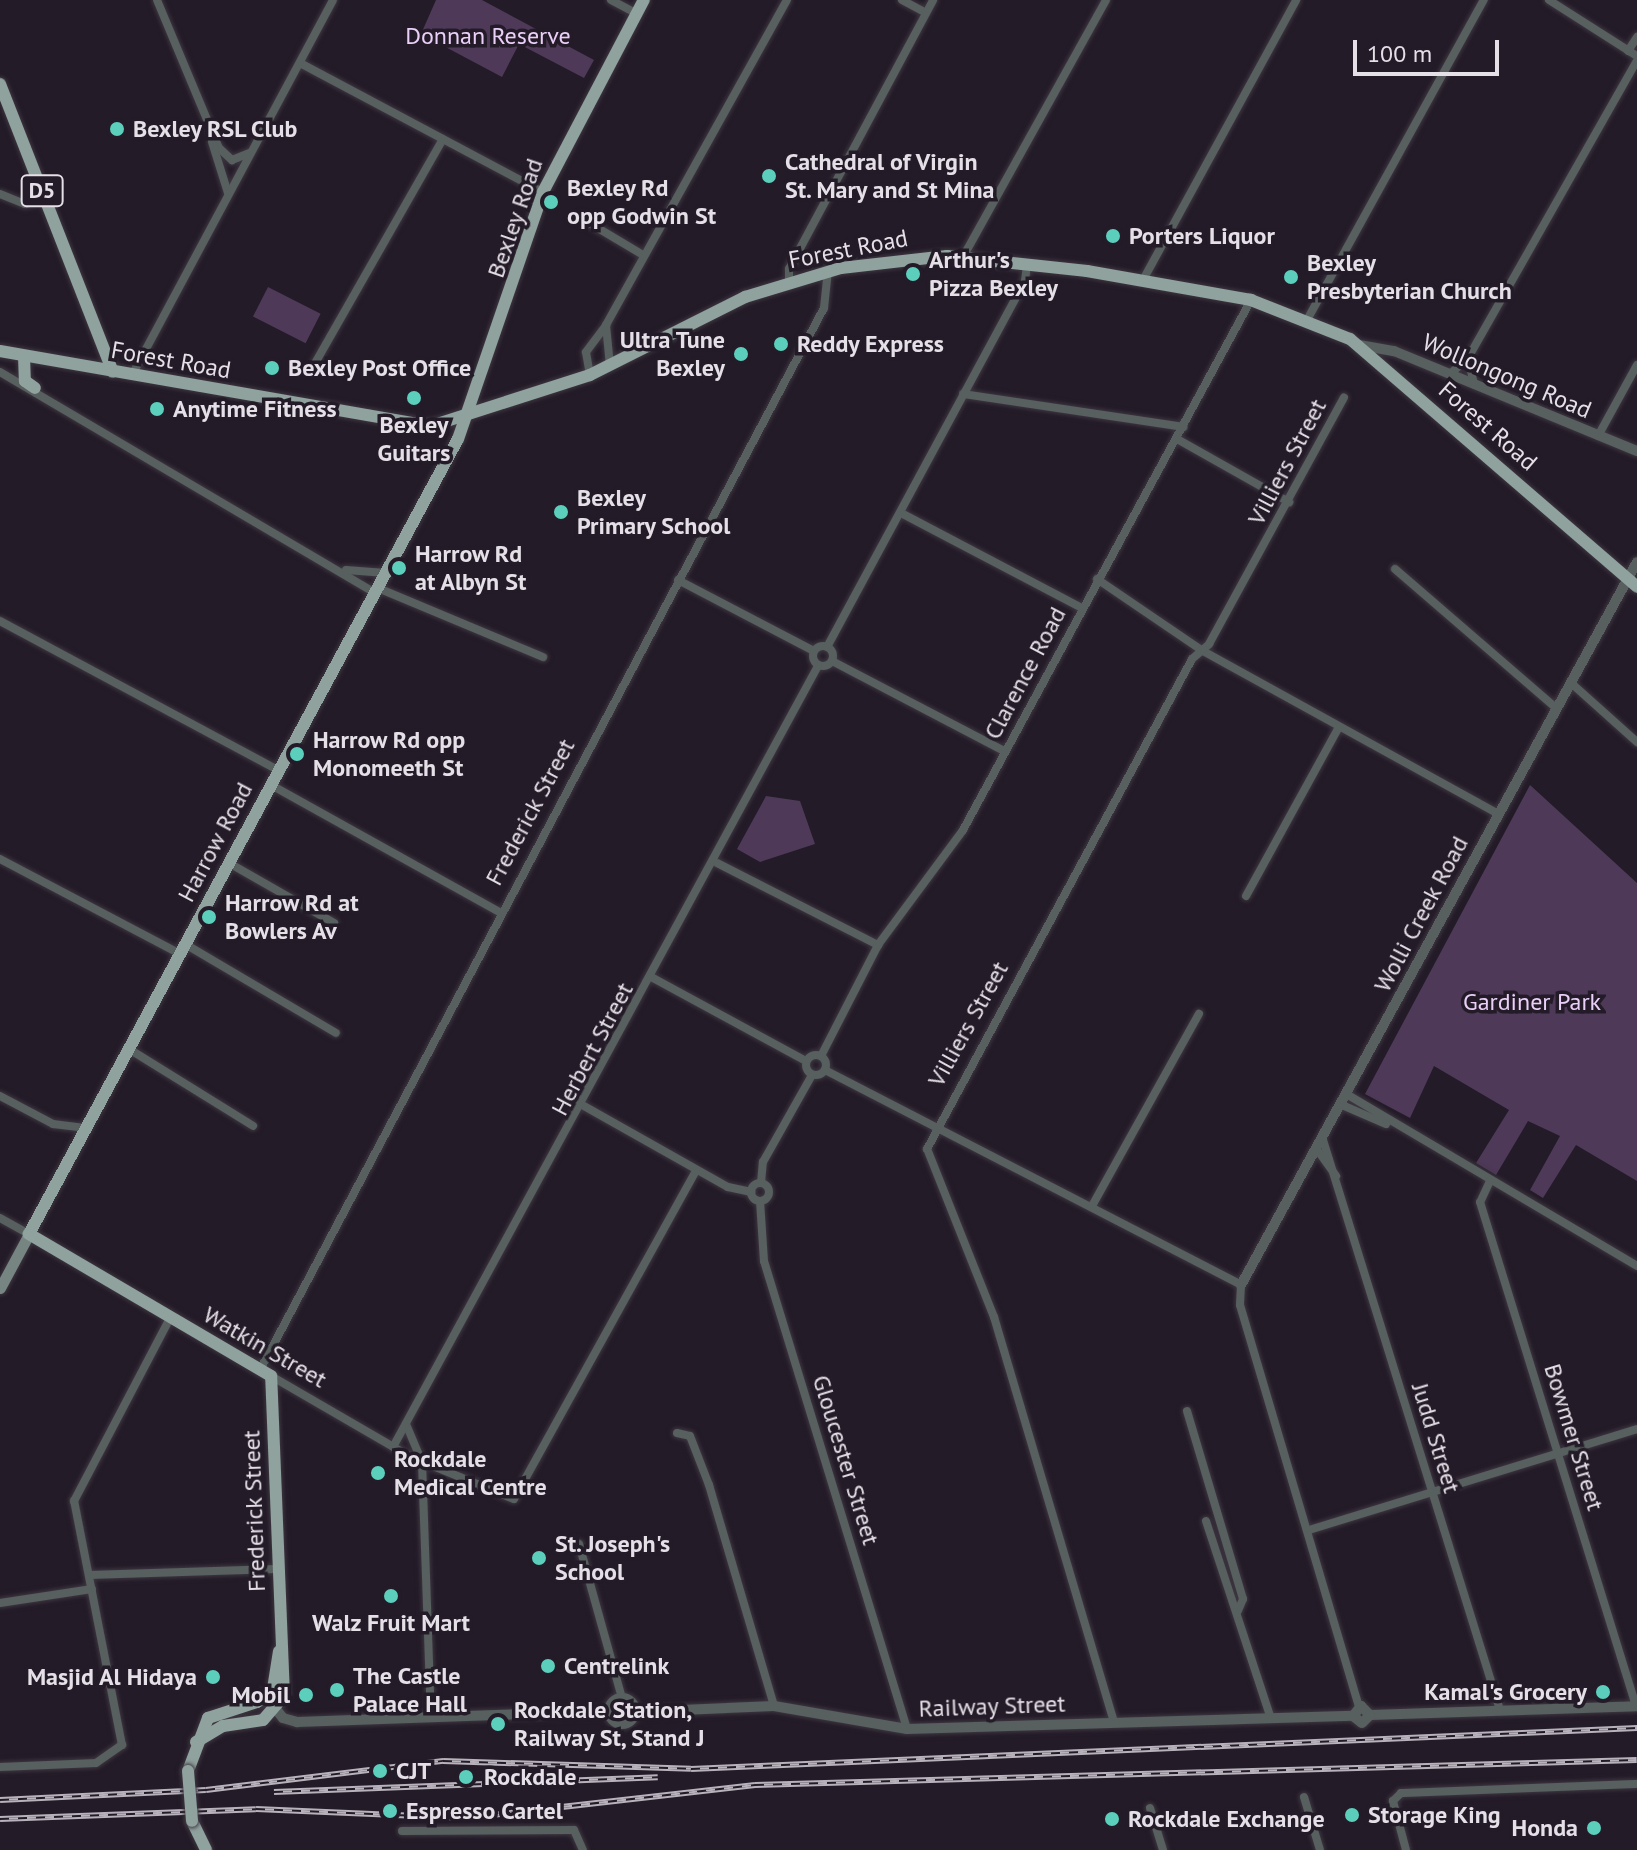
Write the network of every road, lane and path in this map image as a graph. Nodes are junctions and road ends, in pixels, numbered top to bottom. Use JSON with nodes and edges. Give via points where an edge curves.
{"nodes":[{"id":1,"x":157,"y":0,"type":"edge"},
{"id":2,"x":333,"y":0,"type":"edge"},
{"id":3,"x":611,"y":0,"type":"edge"},
{"id":4,"x":644,"y":0,"type":"edge"},
{"id":5,"x":787,"y":0,"type":"edge"},
{"id":6,"x":902,"y":0,"type":"edge"},
{"id":7,"x":933,"y":0,"type":"edge"},
{"id":8,"x":1106,"y":0,"type":"edge"},
{"id":9,"x":1296,"y":0,"type":"edge"},
{"id":10,"x":1484,"y":0,"type":"edge"},
{"id":11,"x":1549,"y":0,"type":"edge"},
{"id":12,"x":926,"y":13,"type":"junction"},
{"id":13,"x":637,"y":14,"type":"junction"},
{"id":14,"x":1637,"y":37,"type":"edge"},
{"id":15,"x":1628,"y":51,"type":"junction"},
{"id":16,"x":1637,"y":59,"type":"edge"},
{"id":17,"x":300,"y":63,"type":"junction"},
{"id":18,"x":0,"y":84,"type":"edge"},
{"id":19,"x":207,"y":125,"type":"junction"},
{"id":20,"x":265,"y":129,"type":"junction"},
{"id":21,"x":443,"y":139,"type":"junction"},
{"id":22,"x":543,"y":192,"type":"junction"},
{"id":23,"x":0,"y":194,"type":"edge"},
{"id":24,"x":45,"y":200,"type":"junction"},
{"id":25,"x":224,"y":205,"type":"junction"},
{"id":26,"x":581,"y":218,"type":"dead end"},
{"id":27,"x":643,"y":255,"type":"junction"},
{"id":28,"x":963,"y":257,"type":"junction"},
{"id":29,"x":1027,"y":264,"type":"junction"},
{"id":30,"x":828,"y":272,"type":"junction"},
{"id":31,"x":1143,"y":280,"type":"junction"},
{"id":32,"x":789,"y":283,"type":"junction"},
{"id":33,"x":1251,"y":300,"type":"junction"},
{"id":34,"x":1307,"y":320,"type":"junction"},
{"id":35,"x":606,"y":325,"type":"junction"},
{"id":36,"x":1359,"y":345,"type":"junction"},
{"id":37,"x":0,"y":351,"type":"edge"},
{"id":38,"x":29,"y":357,"type":"junction"},
{"id":39,"x":1468,"y":358,"type":"junction"},
{"id":40,"x":314,"y":365,"type":"dead end"},
{"id":41,"x":1637,"y":365,"type":"edge"},
{"id":42,"x":610,"y":366,"type":"junction"},
{"id":43,"x":0,"y":372,"type":"edge"},
{"id":44,"x":113,"y":372,"type":"junction"},
{"id":45,"x":1451,"y":373,"type":"junction"},
{"id":46,"x":590,"y":375,"type":"junction"},
{"id":47,"x":132,"y":376,"type":"junction"},
{"id":48,"x":1474,"y":385,"type":"junction"},
{"id":49,"x":35,"y":388,"type":"junction"},
{"id":50,"x":963,"y":394,"type":"junction"},
{"id":51,"x":1344,"y":397,"type":"dead end"},
{"id":52,"x":468,"y":416,"type":"junction"},
{"id":53,"x":1184,"y":427,"type":"junction"},
{"id":54,"x":1598,"y":436,"type":"junction"},
{"id":55,"x":1177,"y":439,"type":"junction"},
{"id":56,"x":1637,"y":451,"type":"edge"},
{"id":57,"x":1289,"y":502,"type":"junction"},
{"id":58,"x":901,"y":513,"type":"junction"},
{"id":59,"x":1637,"y":562,"type":"edge"},
{"id":60,"x":1395,"y":569,"type":"dead end"},
{"id":61,"x":345,"y":570,"type":"junction"},
{"id":62,"x":386,"y":573,"type":"junction"},
{"id":63,"x":1097,"y":579,"type":"junction"},
{"id":64,"x":678,"y":580,"type":"junction"},
{"id":65,"x":1632,"y":583,"type":"edge"},
{"id":66,"x":376,"y":590,"type":"junction"},
{"id":67,"x":1082,"y":608,"type":"junction"},
{"id":68,"x":0,"y":621,"type":"edge"},
{"id":69,"x":827,"y":647,"type":"junction"},
{"id":70,"x":814,"y":651,"type":"junction"},
{"id":71,"x":1203,"y":651,"type":"junction"},
{"id":72,"x":543,"y":657,"type":"dead end"},
{"id":73,"x":832,"y":661,"type":"junction"},
{"id":74,"x":818,"y":666,"type":"junction"},
{"id":75,"x":1571,"y":683,"type":"junction"},
{"id":76,"x":1556,"y":708,"type":"junction"},
{"id":77,"x":1339,"y":727,"type":"junction"},
{"id":78,"x":1637,"y":742,"type":"edge"},
{"id":79,"x":1004,"y":751,"type":"junction"},
{"id":80,"x":278,"y":770,"type":"junction"},
{"id":81,"x":271,"y":785,"type":"junction"},
{"id":82,"x":1498,"y":814,"type":"junction"},
{"id":83,"x":0,"y":859,"type":"edge"},
{"id":84,"x":229,"y":863,"type":"junction"},
{"id":85,"x":717,"y":863,"type":"junction"},
{"id":86,"x":1246,"y":896,"type":"dead end"},
{"id":87,"x":501,"y":913,"type":"junction"},
{"id":88,"x":334,"y":923,"type":"dead end"},
{"id":89,"x":878,"y":945,"type":"junction"},
{"id":90,"x":182,"y":949,"type":"junction"},
{"id":91,"x":653,"y":978,"type":"junction"},
{"id":92,"x":1199,"y":1014,"type":"dead end"},
{"id":93,"x":336,"y":1033,"type":"dead end"},
{"id":94,"x":129,"y":1049,"type":"junction"},
{"id":95,"x":821,"y":1056,"type":"junction"},
{"id":96,"x":806,"y":1061,"type":"junction"},
{"id":97,"x":825,"y":1070,"type":"junction"},
{"id":98,"x":812,"y":1075,"type":"junction"},
{"id":99,"x":0,"y":1096,"type":"edge"},
{"id":100,"x":1345,"y":1100,"type":"junction"},
{"id":101,"x":584,"y":1106,"type":"junction"},
{"id":102,"x":935,"y":1125,"type":"junction"},
{"id":103,"x":253,"y":1126,"type":"dead end"},
{"id":104,"x":85,"y":1128,"type":"junction"},
{"id":105,"x":1320,"y":1146,"type":"junction"},
{"id":106,"x":696,"y":1170,"type":"junction"},
{"id":107,"x":1490,"y":1181,"type":"junction"},
{"id":108,"x":761,"y":1183,"type":"junction"},
{"id":109,"x":751,"y":1192,"type":"junction"},
{"id":110,"x":760,"y":1201,"type":"junction"},
{"id":111,"x":1092,"y":1206,"type":"junction"},
{"id":112,"x":0,"y":1218,"type":"edge"},
{"id":113,"x":29,"y":1234,"type":"junction"},
{"id":114,"x":1637,"y":1267,"type":"edge"},
{"id":115,"x":1241,"y":1285,"type":"junction"},
{"id":116,"x":0,"y":1288,"type":"edge"},
{"id":117,"x":170,"y":1318,"type":"junction"},
{"id":118,"x":265,"y":1373,"type":"junction"},
{"id":119,"x":1187,"y":1411,"type":"dead end"},
{"id":120,"x":406,"y":1424,"type":"junction"},
{"id":121,"x":1637,"y":1429,"type":"edge"},
{"id":122,"x":677,"y":1433,"type":"dead end"},
{"id":123,"x":393,"y":1447,"type":"junction"},
{"id":124,"x":1558,"y":1452,"type":"junction"},
{"id":125,"x":422,"y":1462,"type":"junction"},
{"id":126,"x":1431,"y":1491,"type":"junction"},
{"id":127,"x":1206,"y":1521,"type":"dead end"},
{"id":128,"x":1309,"y":1530,"type":"junction"},
{"id":129,"x":579,"y":1544,"type":"dead end"},
{"id":130,"x":277,"y":1569,"type":"junction"},
{"id":131,"x":89,"y":1575,"type":"junction"},
{"id":132,"x":92,"y":1589,"type":"junction"},
{"id":133,"x":0,"y":1603,"type":"edge"},
{"id":134,"x":1238,"y":1611,"type":"junction"},
{"id":135,"x":281,"y":1643,"type":"junction"},
{"id":136,"x":266,"y":1697,"type":"junction"},
{"id":137,"x":622,"y":1698,"type":"junction"},
{"id":138,"x":774,"y":1706,"type":"junction"},
{"id":139,"x":1636,"y":1706,"type":"edge"},
{"id":140,"x":277,"y":1710,"type":"junction"},
{"id":141,"x":1500,"y":1710,"type":"junction"},
{"id":142,"x":609,"y":1711,"type":"junction"},
{"id":143,"x":1356,"y":1711,"type":"junction"},
{"id":144,"x":635,"y":1712,"type":"junction"},
{"id":145,"x":431,"y":1715,"type":"junction"},
{"id":146,"x":1270,"y":1716,"type":"junction"},
{"id":147,"x":1114,"y":1722,"type":"junction"},
{"id":148,"x":907,"y":1729,"type":"junction"},
{"id":149,"x":196,"y":1742,"type":"junction"},
{"id":150,"x":0,"y":1767,"type":"edge"},
{"id":151,"x":1637,"y":1784,"type":"edge"},
{"id":152,"x":1304,"y":1797,"type":"dead end"},
{"id":153,"x":1150,"y":1808,"type":"dead end"},
{"id":154,"x":402,"y":1831,"type":"dead end"},
{"id":155,"x":206,"y":1850,"type":"edge"},
{"id":156,"x":583,"y":1850,"type":"edge"},
{"id":157,"x":1163,"y":1850,"type":"edge"},
{"id":158,"x":1320,"y":1850,"type":"edge"},
{"id":159,"x":1406,"y":1850,"type":"edge"}],
"edges":[{"from":1,"to":19,"type":"street"},
{"from":2,"to":17,"type":"street"},
{"from":3,"to":13,"type":"street"},
{"from":4,"to":13,"type":"main road","name":"Bexley Road"},
{"from":5,"to":27,"type":"street"},
{"from":6,"to":12,"type":"street"},
{"from":7,"to":12,"type":"street"},
{"from":8,"to":28,"type":"street"},
{"from":9,"to":31,"type":"street"},
{"from":10,"to":34,"type":"street"},
{"from":11,"to":15,"type":"street"},
{"from":12,"to":32,"type":"street","via":[[789,269]]},
{"from":13,"to":22,"type":"main road","name":"Bexley Road"},
{"from":14,"to":15,"type":"street"},
{"from":15,"to":16,"type":"street"},
{"from":16,"to":39,"type":"street"},
{"from":17,"to":20,"type":"street"},
{"from":17,"to":21,"type":"street"},
{"from":18,"to":24,"type":"main road","number":"D5"},
{"from":19,"to":20,"type":"street","via":[[232,160],[248,154]]},
{"from":19,"to":25,"type":"street","via":[[228,184]]},
{"from":20,"to":25,"type":"street"},
{"from":21,"to":22,"type":"street"},
{"from":21,"to":40,"type":"street"},
{"from":22,"to":52,"type":"main road","name":"Bexley Road"},
{"from":23,"to":24,"type":"street","via":[[25,204]]},
{"from":24,"to":44,"type":"main road","number":"D5"},
{"from":25,"to":47,"type":"street"},
{"from":26,"to":27,"type":"street"},
{"from":27,"to":35,"type":"street"},
{"from":28,"to":29,"type":"main road","name":"Forest Road"},
{"from":28,"to":30,"type":"main road","name":"Forest Road"},
{"from":29,"to":31,"type":"main road","name":"Forest Road"},
{"from":29,"to":50,"type":"street"},
{"from":30,"to":32,"type":"main road","name":"Forest Road"},
{"from":30,"to":64,"type":"street","name":"Frederick Street","via":[[824,308]]},
{"from":31,"to":33,"type":"main road","name":"Forest Road"},
{"from":32,"to":42,"type":"main road","name":"Forest Road","via":[[745,297]]},
{"from":33,"to":34,"type":"main road","name":"Forest Road"},
{"from":33,"to":53,"type":"street","name":"Clarence Road"},
{"from":34,"to":36,"type":"main road","name":"Forest Road"},
{"from":35,"to":42,"type":"street"},
{"from":35,"to":46,"type":"street","via":[[586,352]]},
{"from":36,"to":45,"type":"street","name":"Wollongong Road"},
{"from":36,"to":65,"type":"main road","name":"Forest Road"},
{"from":37,"to":38,"type":"main road","name":"Forest Road"},
{"from":38,"to":44,"type":"main road","name":"Forest Road"},
{"from":38,"to":49,"type":"main road"},
{"from":39,"to":45,"type":"street"},
{"from":39,"to":48,"type":"street"},
{"from":41,"to":54,"type":"street"},
{"from":42,"to":46,"type":"main road","name":"Forest Road"},
{"from":43,"to":49,"type":"street"},
{"from":44,"to":47,"type":"main road","name":"Forest Road"},
{"from":45,"to":48,"type":"street","name":"Wollongong Road"},
{"from":46,"to":52,"type":"main road","name":"Forest Road"},
{"from":47,"to":52,"type":"main road","name":"Forest Road","via":[[411,425]]},
{"from":48,"to":54,"type":"street","name":"Wollongong Road"},
{"from":49,"to":61,"type":"street"},
{"from":50,"to":53,"type":"street"},
{"from":50,"to":58,"type":"street"},
{"from":51,"to":57,"type":"street","name":"Villiers Street"},
{"from":52,"to":62,"type":"main road","name":"Harrow Road"},
{"from":53,"to":55,"type":"street","name":"Clarence Road"},
{"from":54,"to":56,"type":"street","name":"Wollongong Road"},
{"from":55,"to":57,"type":"street"},
{"from":55,"to":63,"type":"street","name":"Clarence Road"},
{"from":57,"to":71,"type":"street","name":"Villiers Street"},
{"from":58,"to":67,"type":"street"},
{"from":58,"to":69,"type":"street"},
{"from":59,"to":65,"type":"street","name":"Wolli Creek Road"},
{"from":60,"to":76,"type":"street"},
{"from":61,"to":62,"type":"street"},
{"from":61,"to":66,"type":"street"},
{"from":62,"to":66,"type":"main road","name":"Harrow Road"},
{"from":63,"to":67,"type":"street","name":"Clarence Road"},
{"from":63,"to":71,"type":"street"},
{"from":64,"to":70,"type":"street"},
{"from":64,"to":87,"type":"street","name":"Frederick Street"},
{"from":65,"to":75,"type":"street","name":"Wolli Creek Road"},
{"from":66,"to":72,"type":"street"},
{"from":66,"to":80,"type":"main road","name":"Harrow Road"},
{"from":67,"to":79,"type":"street","name":"Clarence Road"},
{"from":68,"to":80,"type":"street"},
{"from":69,"to":70,"type":"street"},
{"from":69,"to":73,"type":"street"},
{"from":70,"to":74,"type":"street"},
{"from":71,"to":77,"type":"street"},
{"from":71,"to":102,"type":"street","name":"Villiers Street"},
{"from":73,"to":74,"type":"street"},
{"from":73,"to":79,"type":"street"},
{"from":74,"to":85,"type":"street","name":"Herbert Street"},
{"from":75,"to":76,"type":"street","name":"Wolli Creek Road"},
{"from":75,"to":78,"type":"street"},
{"from":76,"to":82,"type":"street","name":"Wolli Creek Road"},
{"from":77,"to":82,"type":"street"},
{"from":77,"to":86,"type":"street"},
{"from":79,"to":89,"type":"street","name":"Clarence Road","via":[[963,830]]},
{"from":80,"to":81,"type":"main road","name":"Harrow Road"},
{"from":81,"to":84,"type":"main road","name":"Harrow Road"},
{"from":81,"to":87,"type":"street"},
{"from":82,"to":100,"type":"street","name":"Wolli Creek Road"},
{"from":83,"to":90,"type":"street"},
{"from":84,"to":88,"type":"street"},
{"from":84,"to":90,"type":"main road","name":"Harrow Road"},
{"from":85,"to":89,"type":"street"},
{"from":85,"to":91,"type":"street","name":"Herbert Street"},
{"from":87,"to":118,"type":"street","name":"Frederick Street"},
{"from":89,"to":95,"type":"street","name":"Clarence Road"},
{"from":90,"to":93,"type":"street"},
{"from":90,"to":94,"type":"main road","name":"Harrow Road"},
{"from":91,"to":96,"type":"street"},
{"from":91,"to":101,"type":"street","name":"Herbert Street"},
{"from":92,"to":111,"type":"street"},
{"from":94,"to":103,"type":"street"},
{"from":94,"to":104,"type":"main road","name":"Harrow Road"},
{"from":95,"to":96,"type":"street"},
{"from":95,"to":97,"type":"street"},
{"from":96,"to":98,"type":"street"},
{"from":97,"to":98,"type":"street"},
{"from":97,"to":102,"type":"street"},
{"from":98,"to":108,"type":"street","via":[[763,1162]]},
{"from":99,"to":104,"type":"street","via":[[53,1124]]},
{"from":100,"to":105,"type":"street","name":"Wolli Creek Road"},
{"from":100,"to":107,"type":"street"},
{"from":101,"to":106,"type":"street"},
{"from":101,"to":120,"type":"street","name":"Herbert Street"},
{"from":102,"to":111,"type":"street"},
{"from":102,"to":147,"type":"street","name":"Villiers Street","via":[[929,1157],[990,1305]]},
{"from":104,"to":113,"type":"main road","name":"Harrow Road"},
{"from":105,"to":115,"type":"street","name":"Wolli Creek Road"},
{"from":105,"to":126,"type":"street","name":"Judd Street","via":[[1337,1176]]},
{"from":106,"to":109,"type":"street"},
{"from":106,"to":125,"type":"street","name":"Watkin Street","via":[[514,1499]]},
{"from":107,"to":114,"type":"street"},
{"from":107,"to":124,"type":"street","name":"Bowmer Street","via":[[1480,1202]]},
{"from":108,"to":109,"type":"street"},
{"from":108,"to":110,"type":"street","name":"Gloucester Street","via":[[769,1192]]},
{"from":109,"to":110,"type":"street"},
{"from":110,"to":148,"type":"street","name":"Gloucester Street","via":[[764,1261]]},
{"from":111,"to":115,"type":"street"},
{"from":112,"to":113,"type":"street","name":"Watkin Street"},
{"from":113,"to":116,"type":"main road","name":"Harrow Road"},
{"from":113,"to":117,"type":"main road","name":"Watkin Street"},
{"from":115,"to":128,"type":"street","via":[[1240,1305]]},
{"from":117,"to":118,"type":"main road","name":"Watkin Street"},
{"from":117,"to":131,"type":"street","via":[[75,1494]]},
{"from":118,"to":123,"type":"street","name":"Watkin Street"},
{"from":118,"to":130,"type":"main road","name":"Frederick Street"},
{"from":119,"to":134,"type":"street","via":[[1243,1599]]},
{"from":120,"to":123,"type":"street","name":"Herbert Street"},
{"from":120,"to":125,"type":"street"},
{"from":121,"to":124,"type":"street"},
{"from":122,"to":138,"type":"street","via":[[690,1436],[709,1485]]},
{"from":123,"to":125,"type":"street","name":"Watkin Street"},
{"from":124,"to":126,"type":"street"},
{"from":124,"to":139,"type":"street","name":"Bowmer Street"},
{"from":125,"to":145,"type":"street"},
{"from":126,"to":128,"type":"street"},
{"from":126,"to":141,"type":"street","name":"Judd Street"},
{"from":127,"to":134,"type":"street","via":[[1229,1604]]},
{"from":128,"to":143,"type":"street"},
{"from":129,"to":137,"type":"street"},
{"from":130,"to":131,"type":"street"},
{"from":130,"to":135,"type":"main road","name":"Frederick Street"},
{"from":131,"to":132,"type":"street"},
{"from":132,"to":133,"type":"street"},
{"from":132,"to":150,"type":"street","via":[[124,1739],[118,1753],[96,1763]]},
{"from":134,"to":146,"type":"street"},
{"from":135,"to":136,"type":"main road","name":"Frederick Street"},
{"from":135,"to":140,"type":"main road","name":"Frederick Street","via":[[286,1681]]},
{"from":136,"to":140,"type":"street"},
{"from":136,"to":149,"type":"main road","via":[[208,1718]]},
{"from":137,"to":142,"type":"street"},
{"from":137,"to":144,"type":"street"},
{"from":138,"to":144,"type":"street","name":"Railway Street"},
{"from":138,"to":148,"type":"street","name":"Railway Street"},
{"from":139,"to":141,"type":"street"},
{"from":140,"to":145,"type":"street","via":[[297,1722]]},
{"from":140,"to":149,"type":"main road"},
{"from":141,"to":143,"type":"street","name":"Railway Street","via":[[1370,1715],[1362,1723]]},
{"from":142,"to":144,"type":"street","name":"Railway Street","via":[[620,1724]]},
{"from":142,"to":145,"type":"street"},
{"from":143,"to":146,"type":"street","name":"Railway Street"},
{"from":146,"to":147,"type":"street","name":"Railway Street"},
{"from":147,"to":148,"type":"street","name":"Railway Street"},
{"from":149,"to":155,"type":"main road","bridge":true,"via":[[188,1771],[192,1821]]},
{"from":151,"to":159,"type":"street","via":[[1401,1793],[1393,1806]]},
{"from":152,"to":158,"type":"street"},
{"from":153,"to":157,"type":"street"},
{"from":154,"to":156,"type":"street","via":[[574,1830]]}]}
